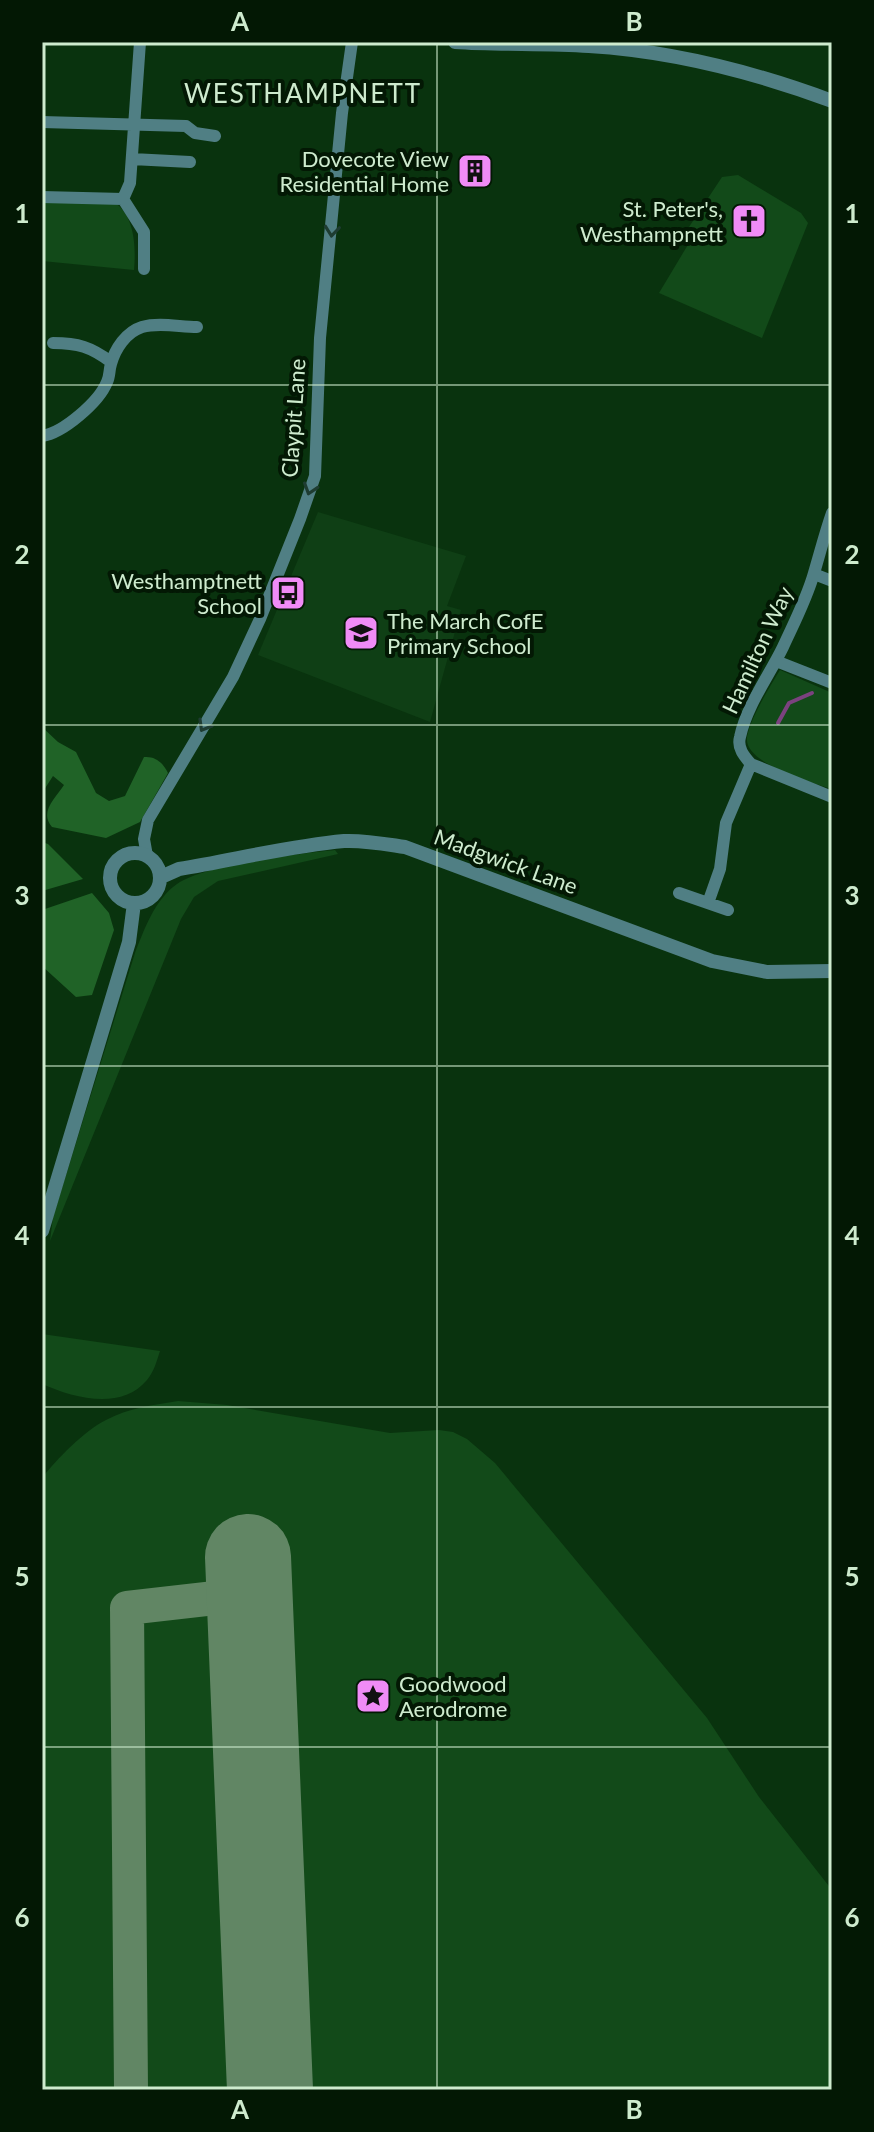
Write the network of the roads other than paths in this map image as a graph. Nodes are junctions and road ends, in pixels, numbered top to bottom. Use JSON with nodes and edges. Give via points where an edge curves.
{"nodes":[{"id":1,"x":140,"y":42,"type":"edge"},
{"id":2,"x":352,"y":42,"type":"edge"},
{"id":3,"x":455,"y":42,"type":"edge"},
{"id":4,"x":832,"y":101,"type":"edge"},
{"id":5,"x":42,"y":122,"type":"edge"},
{"id":6,"x":134,"y":125,"type":"junction"},
{"id":7,"x":215,"y":136,"type":"dead end"},
{"id":8,"x":132,"y":159,"type":"junction"},
{"id":9,"x":190,"y":162,"type":"dead end"},
{"id":10,"x":42,"y":197,"type":"edge"},
{"id":11,"x":123,"y":199,"type":"junction"},
{"id":12,"x":144,"y":269,"type":"dead end"},
{"id":13,"x":197,"y":327,"type":"dead end"},
{"id":14,"x":53,"y":343,"type":"dead end"},
{"id":15,"x":111,"y":362,"type":"junction"},
{"id":16,"x":42,"y":436,"type":"edge"},
{"id":17,"x":832,"y":513,"type":"edge"},
{"id":18,"x":814,"y":574,"type":"junction"},
{"id":19,"x":832,"y":581,"type":"edge"},
{"id":20,"x":776,"y":661,"type":"junction"},
{"id":21,"x":832,"y":683,"type":"edge"},
{"id":22,"x":751,"y":764,"type":"junction"},
{"id":23,"x":832,"y":797,"type":"edge"},
{"id":24,"x":147,"y":856,"type":"junction"},
{"id":25,"x":161,"y":877,"type":"junction"},
{"id":26,"x":679,"y":893,"type":"dead end"},
{"id":27,"x":134,"y":903,"type":"junction"},
{"id":28,"x":708,"y":903,"type":"junction"},
{"id":29,"x":728,"y":910,"type":"dead end"},
{"id":30,"x":832,"y":971,"type":"edge"},
{"id":31,"x":42,"y":1231,"type":"edge"}],
"edges":[{"from":1,"to":6,"type":"street"},
{"from":2,"to":24,"type":"street","name":"Claypit Lane","one_way":true,"via":[[320,338],[315,476],[233,677],[148,820]]},
{"from":3,"to":4,"type":"street","via":[[654,53],[729,69]]},
{"from":5,"to":6,"type":"street"},
{"from":6,"to":7,"type":"street","via":[[186,126]]},
{"from":6,"to":8,"type":"street"},
{"from":8,"to":9,"type":"street"},
{"from":8,"to":11,"type":"street"},
{"from":10,"to":11,"type":"street"},
{"from":11,"to":12,"type":"street","via":[[144,232]]},
{"from":13,"to":15,"type":"street","via":[[139,328],[124,338]]},
{"from":14,"to":15,"type":"street","via":[[93,348]]},
{"from":15,"to":16,"type":"street","via":[[108,381],[94,401],[56,434]]},
{"from":17,"to":18,"type":"street","name":"Hamilton Way"},
{"from":18,"to":19,"type":"street"},
{"from":18,"to":20,"type":"street","name":"Hamilton Way"},
{"from":20,"to":21,"type":"street"},
{"from":20,"to":22,"type":"street","name":"Hamilton Way","via":[[740,736],[739,746]]},
{"from":22,"to":23,"type":"street"},
{"from":22,"to":28,"type":"street","via":[[726,823],[720,869]]},
{"from":24,"to":25,"type":"street"},
{"from":24,"to":27,"type":"street","via":[[125,855],[111,869],[112,889]]},
{"from":25,"to":27,"type":"street","via":[[153,896]]},
{"from":25,"to":30,"type":"street","name":"Madgwick Lane","via":[[179,869],[312,846],[374,842],[405,847],[712,961],[767,972]]},
{"from":26,"to":28,"type":"street"},
{"from":27,"to":31,"type":"street","via":[[129,942]]},
{"from":28,"to":29,"type":"street"}]}
